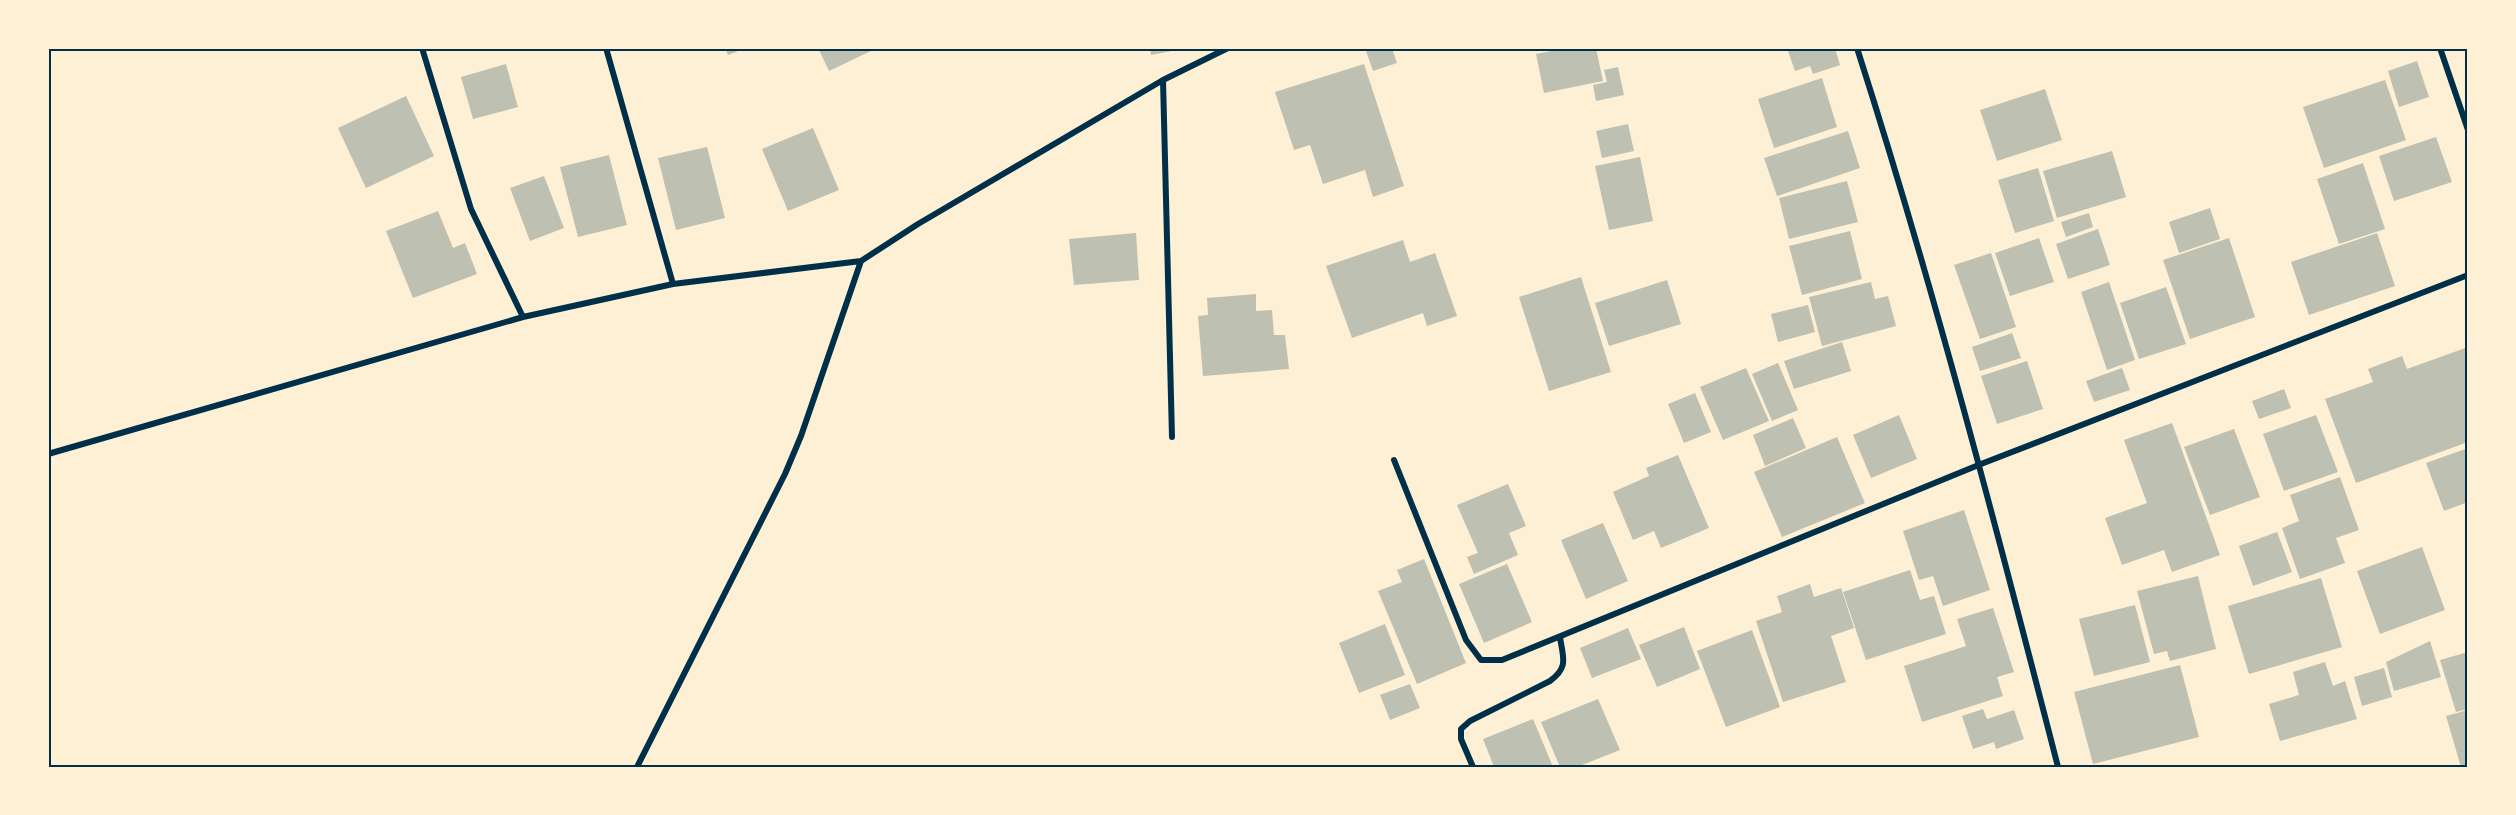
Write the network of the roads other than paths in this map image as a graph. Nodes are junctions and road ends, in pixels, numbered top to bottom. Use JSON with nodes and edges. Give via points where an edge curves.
{"nodes":[{"id":1,"x":422,"y":48,"type":"edge"},
{"id":2,"x":606,"y":48,"type":"edge"},
{"id":3,"x":1228,"y":48,"type":"edge"},
{"id":4,"x":1857,"y":48,"type":"edge"},
{"id":5,"x":2440,"y":48,"type":"edge"},
{"id":6,"x":1163,"y":80,"type":"junction"},
{"id":7,"x":2468,"y":130,"type":"edge"},
{"id":8,"x":861,"y":261,"type":"junction"},
{"id":9,"x":2468,"y":275,"type":"edge"},
{"id":10,"x":673,"y":284,"type":"junction"},
{"id":11,"x":522,"y":317,"type":"junction"},
{"id":12,"x":1172,"y":437,"type":"dead end"},
{"id":13,"x":48,"y":454,"type":"edge"},
{"id":14,"x":1394,"y":460,"type":"dead end"},
{"id":15,"x":1981,"y":464,"type":"junction"},
{"id":16,"x":1560,"y":636,"type":"junction"},
{"id":17,"x":637,"y":767,"type":"edge"},
{"id":18,"x":1473,"y":767,"type":"edge"},
{"id":19,"x":2058,"y":767,"type":"edge"}],
"edges":[{"from":1,"to":11,"type":"street","via":[[471,209]]},
{"from":2,"to":10,"type":"street"},
{"from":3,"to":6,"type":"street"},
{"from":4,"to":15,"type":"street","via":[[1910,213]]},
{"from":5,"to":7,"type":"street"},
{"from":6,"to":8,"type":"street"},
{"from":6,"to":12,"type":"street"},
{"from":8,"to":10,"type":"street"},
{"from":8,"to":17,"type":"street","via":[[785,474]]},
{"from":9,"to":15,"type":"street"},
{"from":10,"to":11,"type":"street"},
{"from":11,"to":13,"type":"street"},
{"from":14,"to":16,"type":"street","via":[[1466,640],[1481,660],[1502,660]]},
{"from":15,"to":16,"type":"street"},
{"from":15,"to":19,"type":"street"},
{"from":16,"to":18,"type":"street","via":[[1564,666],[1560,674],[1461,729],[1461,740]]}]}
